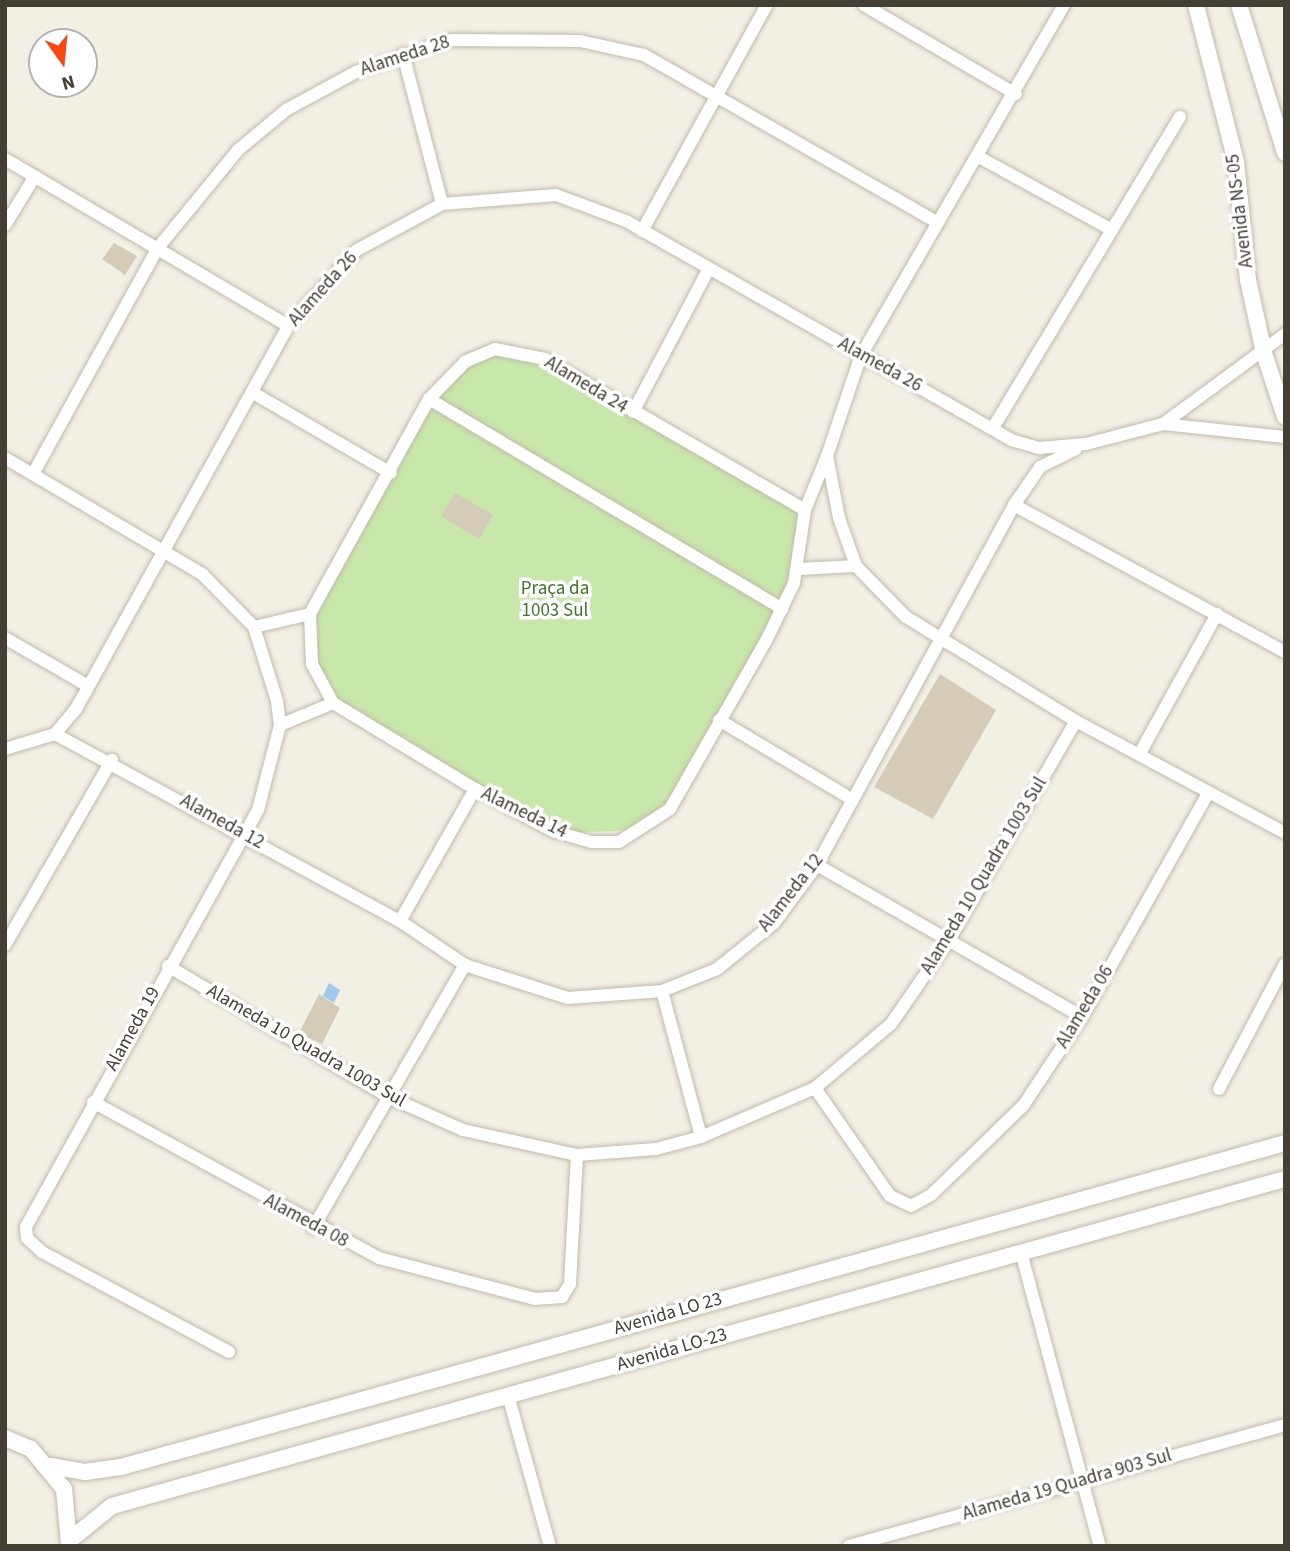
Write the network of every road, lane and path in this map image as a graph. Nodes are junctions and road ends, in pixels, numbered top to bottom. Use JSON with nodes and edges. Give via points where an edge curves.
{"nodes":[{"id":1,"x":768,"y":5,"type":"edge"},
{"id":2,"x":864,"y":5,"type":"edge"},
{"id":3,"x":1064,"y":5,"type":"edge"},
{"id":4,"x":1196,"y":5,"type":"edge"},
{"id":5,"x":1239,"y":5,"type":"edge"},
{"id":6,"x":403,"y":54,"type":"junction"},
{"id":7,"x":1016,"y":93,"type":"junction"},
{"id":8,"x":714,"y":95,"type":"junction"},
{"id":9,"x":1180,"y":117,"type":"dead end"},
{"id":10,"x":1285,"y":152,"type":"edge"},
{"id":11,"x":977,"y":156,"type":"junction"},
{"id":12,"x":5,"y":159,"type":"edge"},
{"id":13,"x":35,"y":176,"type":"junction"},
{"id":14,"x":442,"y":204,"type":"junction"},
{"id":15,"x":936,"y":221,"type":"junction"},
{"id":16,"x":5,"y":225,"type":"edge"},
{"id":17,"x":1112,"y":230,"type":"junction"},
{"id":18,"x":642,"y":231,"type":"junction"},
{"id":19,"x":157,"y":249,"type":"junction"},
{"id":20,"x":707,"y":272,"type":"junction"},
{"id":21,"x":288,"y":326,"type":"junction"},
{"id":22,"x":1285,"y":334,"type":"edge"},
{"id":23,"x":1264,"y":353,"type":"junction"},
{"id":24,"x":861,"y":355,"type":"junction"},
{"id":25,"x":255,"y":394,"type":"junction"},
{"id":26,"x":429,"y":398,"type":"junction"},
{"id":27,"x":633,"y":412,"type":"junction"},
{"id":28,"x":1285,"y":416,"type":"edge"},
{"id":29,"x":1163,"y":424,"type":"junction"},
{"id":30,"x":993,"y":428,"type":"junction"},
{"id":31,"x":1285,"y":438,"type":"edge"},
{"id":32,"x":1086,"y":444,"type":"junction"},
{"id":33,"x":827,"y":456,"type":"junction"},
{"id":34,"x":5,"y":458,"type":"edge"},
{"id":35,"x":391,"y":473,"type":"junction"},
{"id":36,"x":33,"y":474,"type":"junction"},
{"id":37,"x":1014,"y":505,"type":"junction"},
{"id":38,"x":805,"y":510,"type":"junction"},
{"id":39,"x":167,"y":552,"type":"junction"},
{"id":40,"x":856,"y":566,"type":"junction"},
{"id":41,"x":799,"y":569,"type":"junction"},
{"id":42,"x":782,"y":609,"type":"junction"},
{"id":43,"x":310,"y":614,"type":"junction"},
{"id":44,"x":1217,"y":614,"type":"junction"},
{"id":45,"x":254,"y":627,"type":"junction"},
{"id":46,"x":5,"y":638,"type":"edge"},
{"id":47,"x":938,"y":639,"type":"junction"},
{"id":48,"x":1285,"y":652,"type":"edge"},
{"id":49,"x":88,"y":687,"type":"junction"},
{"id":50,"x":334,"y":703,"type":"junction"},
{"id":51,"x":719,"y":720,"type":"junction"},
{"id":52,"x":1076,"y":721,"type":"junction"},
{"id":53,"x":280,"y":725,"type":"junction"},
{"id":54,"x":55,"y":734,"type":"junction"},
{"id":55,"x":5,"y":749,"type":"edge"},
{"id":56,"x":1140,"y":753,"type":"junction"},
{"id":57,"x":112,"y":760,"type":"junction"},
{"id":58,"x":475,"y":789,"type":"junction"},
{"id":59,"x":1207,"y":795,"type":"junction"},
{"id":60,"x":850,"y":798,"type":"junction"},
{"id":61,"x":1285,"y":833,"type":"edge"},
{"id":62,"x":243,"y":834,"type":"junction"},
{"id":63,"x":817,"y":865,"type":"junction"},
{"id":64,"x":400,"y":921,"type":"junction"},
{"id":65,"x":949,"y":940,"type":"junction"},
{"id":66,"x":5,"y":945,"type":"edge"},
{"id":67,"x":1285,"y":964,"type":"edge"},
{"id":68,"x":465,"y":965,"type":"junction"},
{"id":69,"x":168,"y":966,"type":"junction"},
{"id":70,"x":662,"y":991,"type":"junction"},
{"id":71,"x":1082,"y":1017,"type":"junction"},
{"id":72,"x":815,"y":1088,"type":"junction"},
{"id":73,"x":1219,"y":1089,"type":"dead end"},
{"id":74,"x":389,"y":1097,"type":"junction"},
{"id":75,"x":93,"y":1102,"type":"junction"},
{"id":76,"x":701,"y":1137,"type":"junction"},
{"id":77,"x":1285,"y":1143,"type":"edge"},
{"id":78,"x":577,"y":1154,"type":"junction"},
{"id":79,"x":1285,"y":1179,"type":"edge"},
{"id":80,"x":313,"y":1228,"type":"junction"},
{"id":81,"x":1021,"y":1252,"type":"junction"},
{"id":82,"x":229,"y":1352,"type":"dead end"},
{"id":83,"x":508,"y":1395,"type":"junction"},
{"id":84,"x":1285,"y":1425,"type":"edge"},
{"id":85,"x":5,"y":1438,"type":"edge"},
{"id":86,"x":51,"y":1466,"type":"junction"},
{"id":87,"x":1082,"y":1481,"type":"junction"},
{"id":88,"x":69,"y":1543,"type":"edge"},
{"id":89,"x":550,"y":1546,"type":"edge"},
{"id":90,"x":849,"y":1546,"type":"edge"},
{"id":91,"x":1100,"y":1546,"type":"edge"}],
"edges":[{"from":1,"to":8,"type":"street"},
{"from":2,"to":7,"type":"street"},
{"from":3,"to":7,"type":"street"},
{"from":4,"to":23,"type":"street","name":"Avenida NS-05","via":[[1236,162],[1248,280]]},
{"from":5,"to":10,"type":"street"},
{"from":6,"to":8,"type":"street","name":"Alameda 28","via":[[495,35],[580,41],[644,55]]},
{"from":6,"to":14,"type":"street"},
{"from":6,"to":19,"type":"street","name":"Alameda 28","via":[[286,110],[229,160]]},
{"from":7,"to":11,"type":"street"},
{"from":8,"to":15,"type":"street","name":"Alameda 28"},
{"from":8,"to":18,"type":"street"},
{"from":9,"to":17,"type":"street"},
{"from":11,"to":15,"type":"street"},
{"from":11,"to":17,"type":"street"},
{"from":12,"to":13,"type":"street"},
{"from":13,"to":16,"type":"street"},
{"from":13,"to":19,"type":"street"},
{"from":14,"to":18,"type":"street","name":"Alameda 26","via":[[556,195]]},
{"from":14,"to":21,"type":"street","name":"Alameda 26","via":[[357,250]]},
{"from":15,"to":24,"type":"street"},
{"from":17,"to":30,"type":"street"},
{"from":18,"to":20,"type":"street","name":"Alameda 26"},
{"from":19,"to":21,"type":"street"},
{"from":19,"to":36,"type":"street","name":"Alameda 28"},
{"from":20,"to":24,"type":"street","name":"Alameda 26"},
{"from":20,"to":27,"type":"street"},
{"from":21,"to":25,"type":"street","name":"Alameda 26"},
{"from":22,"to":23,"type":"street"},
{"from":23,"to":28,"type":"street","name":"Avenida NS-05"},
{"from":23,"to":29,"type":"street"},
{"from":24,"to":30,"type":"street","name":"Alameda 26"},
{"from":24,"to":33,"type":"street"},
{"from":25,"to":35,"type":"street"},
{"from":25,"to":39,"type":"street","name":"Alameda 26"},
{"from":26,"to":27,"type":"street","name":"Alameda 24","via":[[465,362],[495,349],[514,349],[564,369]]},
{"from":26,"to":35,"type":"street","name":"Alameda 24"},
{"from":26,"to":42,"type":"street"},
{"from":27,"to":38,"type":"street","name":"Alameda 24"},
{"from":29,"to":31,"type":"street"},
{"from":29,"to":32,"type":"street"},
{"from":30,"to":32,"type":"street","name":"Alameda 26","via":[[1039,448]]},
{"from":32,"to":37,"type":"street","name":"Alameda 12","via":[[1040,467]]},
{"from":33,"to":38,"type":"street"},
{"from":33,"to":40,"type":"street"},
{"from":34,"to":36,"type":"street"},
{"from":35,"to":43,"type":"street","name":"Alameda 24"},
{"from":36,"to":39,"type":"street"},
{"from":37,"to":44,"type":"street"},
{"from":37,"to":47,"type":"street","name":"Alameda 12"},
{"from":38,"to":41,"type":"street","name":"Alameda 14"},
{"from":39,"to":45,"type":"street","via":[[202,574]]},
{"from":39,"to":49,"type":"street","name":"Alameda 26"},
{"from":40,"to":41,"type":"street"},
{"from":40,"to":47,"type":"street"},
{"from":41,"to":42,"type":"street","name":"Alameda 14"},
{"from":42,"to":51,"type":"street","name":"Alameda 14"},
{"from":43,"to":45,"type":"street"},
{"from":43,"to":50,"type":"street","name":"Alameda 14","via":[[312,664]]},
{"from":44,"to":48,"type":"street"},
{"from":44,"to":56,"type":"street"},
{"from":45,"to":53,"type":"street"},
{"from":46,"to":49,"type":"street"},
{"from":47,"to":52,"type":"street"},
{"from":47,"to":60,"type":"street","name":"Alameda 12"},
{"from":49,"to":54,"type":"street","name":"Alameda 26"},
{"from":50,"to":53,"type":"street"},
{"from":50,"to":58,"type":"street","name":"Alameda 14"},
{"from":51,"to":58,"type":"street","name":"Alameda 14","via":[[670,809],[619,842],[591,842],[554,831]]},
{"from":51,"to":60,"type":"street"},
{"from":52,"to":56,"type":"street"},
{"from":52,"to":65,"type":"street","name":"Alameda 10 Quadra 1003 Sul"},
{"from":53,"to":62,"type":"street","name":"Alameda 19","via":[[265,793]]},
{"from":54,"to":55,"type":"street"},
{"from":54,"to":57,"type":"street","name":"Alameda 12"},
{"from":56,"to":59,"type":"street"},
{"from":57,"to":62,"type":"street","name":"Alameda 12"},
{"from":57,"to":66,"type":"street"},
{"from":58,"to":64,"type":"street"},
{"from":59,"to":61,"type":"street"},
{"from":59,"to":71,"type":"street","name":"Alameda 06"},
{"from":60,"to":63,"type":"street","name":"Alameda 12"},
{"from":62,"to":64,"type":"street","name":"Alameda 12"},
{"from":62,"to":69,"type":"street","name":"Alameda 19"},
{"from":63,"to":65,"type":"street"},
{"from":63,"to":70,"type":"street","name":"Alameda 12","via":[[774,923],[743,951]]},
{"from":64,"to":68,"type":"street","name":"Alameda 12"},
{"from":65,"to":71,"type":"street"},
{"from":65,"to":72,"type":"street","name":"Alameda 10 Quadra 1003 Sul","via":[[891,1024]]},
{"from":67,"to":73,"type":"street"},
{"from":68,"to":70,"type":"street","name":"Alameda 12","via":[[568,998]]},
{"from":68,"to":74,"type":"street"},
{"from":69,"to":74,"type":"street","name":"Alameda 10 Quadra 1003 Sul"},
{"from":69,"to":75,"type":"street","name":"Alameda 19"},
{"from":70,"to":76,"type":"street"},
{"from":71,"to":72,"type":"street","name":"Alameda 06","via":[[1023,1105],[931,1195],[911,1206],[890,1196]]},
{"from":72,"to":76,"type":"street","name":"Alameda 10 Quadra 1003 Sul"},
{"from":74,"to":78,"type":"street","name":"Alameda 10 Quadra 1003 Sul","via":[[463,1130]]},
{"from":74,"to":80,"type":"street"},
{"from":75,"to":80,"type":"street","name":"Alameda 08"},
{"from":75,"to":82,"type":"street","name":"Alameda 19","via":[[26,1227],[27,1238],[42,1252]]},
{"from":76,"to":78,"type":"street","name":"Alameda 10 Quadra 1003 Sul","via":[[656,1149]]},
{"from":77,"to":86,"type":"street","name":"Avenida LO 23","via":[[121,1467],[85,1472]]},
{"from":78,"to":80,"type":"street","name":"Alameda 08","via":[[569,1284],[562,1297],[535,1299],[439,1278]]},
{"from":79,"to":81,"type":"street","name":"Avenida LO-23"},
{"from":81,"to":83,"type":"street","name":"Avenida LO-23"},
{"from":81,"to":87,"type":"street"},
{"from":83,"to":88,"type":"street","name":"Avenida LO-23","via":[[112,1506]]},
{"from":83,"to":89,"type":"street"},
{"from":84,"to":87,"type":"street","name":"Alameda 19 Quadra 903 Sul"},
{"from":85,"to":86,"type":"street"},
{"from":86,"to":88,"type":"street","via":[[71,1514]]},
{"from":87,"to":90,"type":"street","name":"Alameda 19 Quadra 903 Sul"},
{"from":87,"to":91,"type":"street"}]}
